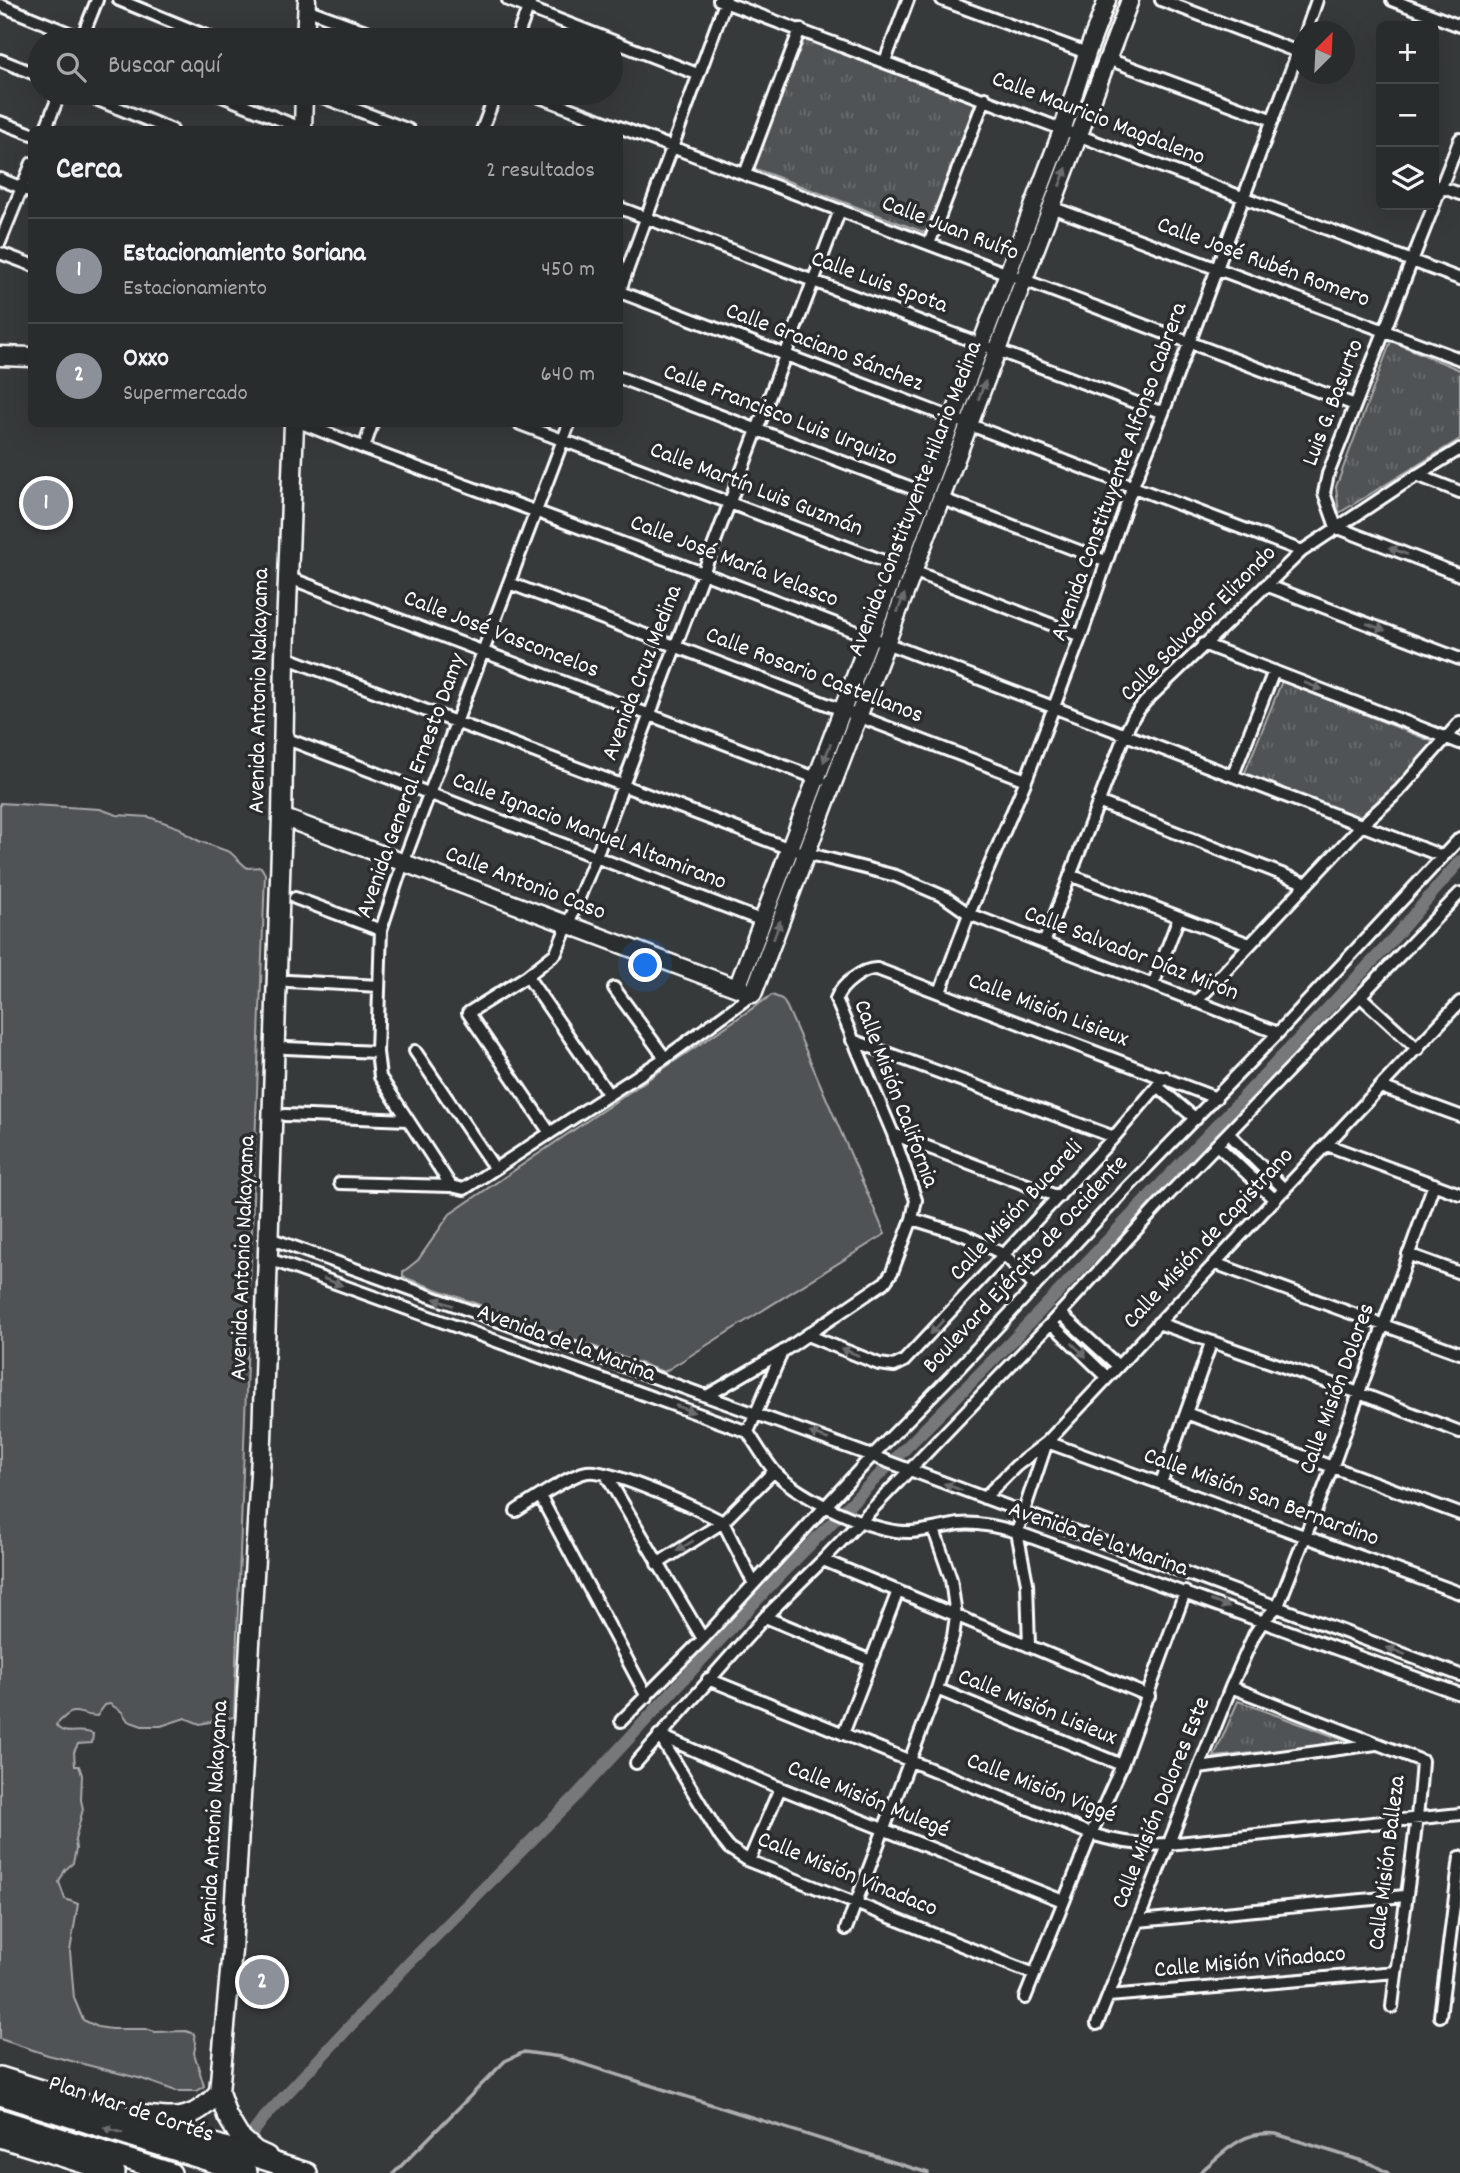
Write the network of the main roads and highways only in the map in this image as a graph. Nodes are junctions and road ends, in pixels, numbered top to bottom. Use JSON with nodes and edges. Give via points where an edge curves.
{"nodes":[{"id":1,"x":0,"y":356,"type":"edge"},
{"id":2,"x":28,"y":358,"type":"edge"},
{"id":3,"x":294,"y":427,"type":"edge"},
{"id":4,"x":0,"y":2077,"type":"edge"},
{"id":5,"x":219,"y":2092,"type":"junction"},
{"id":6,"x":0,"y":2095,"type":"edge"},
{"id":7,"x":121,"y":2115,"type":"junction"},
{"id":8,"x":0,"y":2119,"type":"edge"},
{"id":9,"x":0,"y":2137,"type":"edge"},
{"id":10,"x":282,"y":2165,"type":"junction"},
{"id":11,"x":169,"y":2172,"type":"edge"},
{"id":12,"x":115,"y":2173,"type":"edge"},
{"id":13,"x":247,"y":2173,"type":"edge"},
{"id":14,"x":307,"y":2173,"type":"edge"}],
"edges":[{"from":1,"to":2,"type":"main road"},
{"from":3,"to":5,"type":"main road","name":"Avenida Antonio Nakayama","via":[[258,1526]]},
{"from":4,"to":7,"type":"highway"},
{"from":5,"to":7,"type":"main road","via":[[188,2116]]},
{"from":5,"to":10,"type":"main road","name":"Avenida Antonio Nakayama","via":[[226,2116],[239,2136]]},
{"from":13,"to":6,"type":"highway","name":"Plan Mar de Cortés","one_way":true},
{"from":7,"to":10,"type":"highway"},
{"from":8,"to":11,"type":"highway","name":"Plan Mar de Cortés"},
{"from":9,"to":12,"type":"highway"},
{"from":10,"to":14,"type":"highway"}]}
